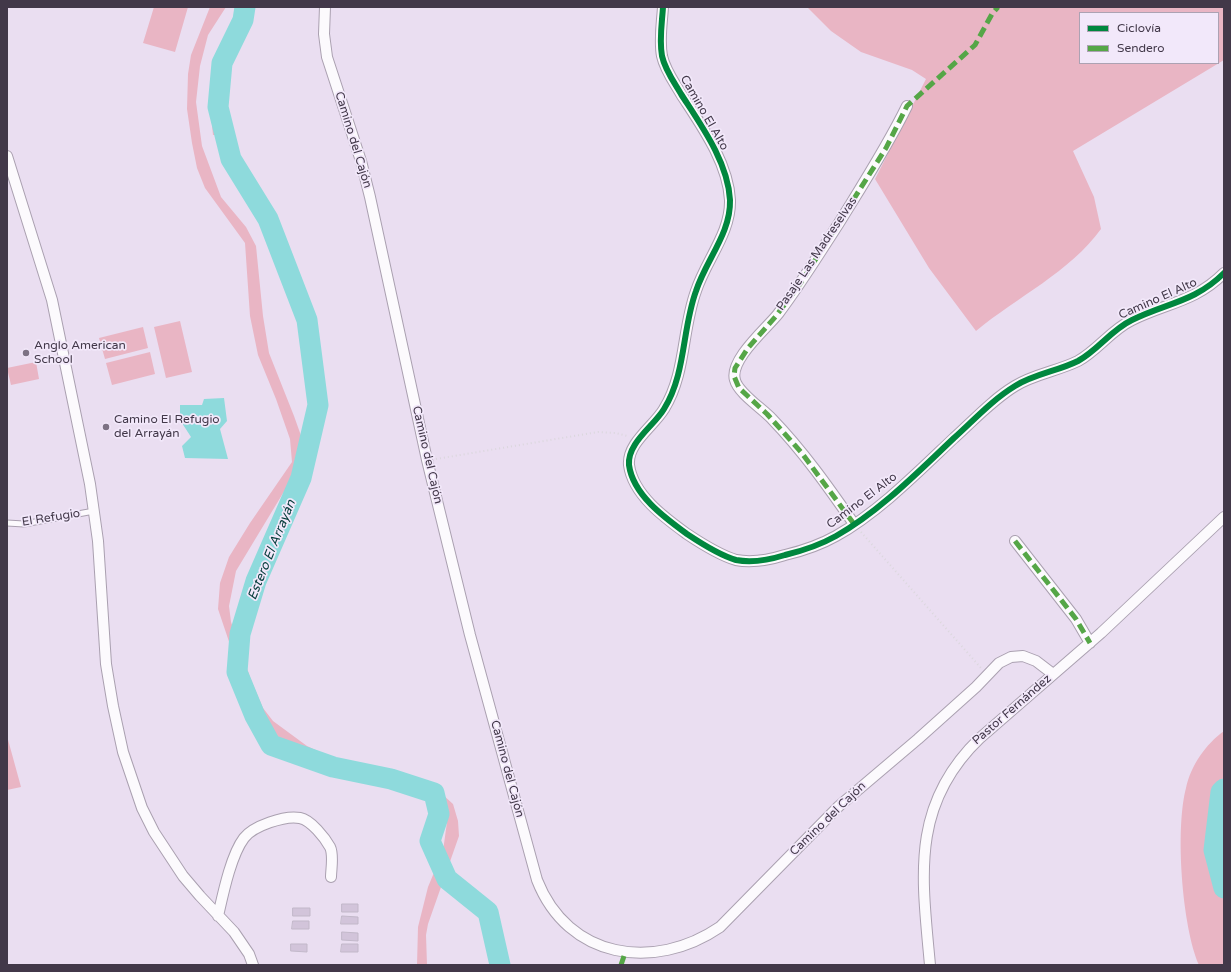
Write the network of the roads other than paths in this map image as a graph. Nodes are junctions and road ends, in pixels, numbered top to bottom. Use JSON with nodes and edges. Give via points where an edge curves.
{"nodes":[{"id":1,"x":325,"y":7,"type":"edge"},
{"id":2,"x":663,"y":7,"type":"edge"},
{"id":3,"x":907,"y":106,"type":"dead end"},
{"id":4,"x":7,"y":156,"type":"edge"},
{"id":5,"x":1224,"y":274,"type":"edge"},
{"id":6,"x":94,"y":511,"type":"junction"},
{"id":7,"x":1224,"y":517,"type":"edge"},
{"id":8,"x":7,"y":524,"type":"edge"},
{"id":9,"x":854,"y":524,"type":"junction"},
{"id":10,"x":1015,"y":541,"type":"dead end"},
{"id":11,"x":1090,"y":643,"type":"junction"},
{"id":12,"x":1053,"y":674,"type":"junction"},
{"id":13,"x":331,"y":877,"type":"dead end"},
{"id":14,"x":218,"y":916,"type":"junction"},
{"id":15,"x":623,"y":960,"type":"edge"},
{"id":16,"x":253,"y":965,"type":"edge"},
{"id":17,"x":930,"y":965,"type":"edge"}],
"edges":[{"from":1,"to":15,"type":"street","name":"Camino del Cajón","via":[[324,34],[327,57],[361,161],[427,460],[472,643],[542,892],[556,915],[575,934]]},
{"from":2,"to":9,"type":"street","name":"Camino El Alto","via":[[660,46],[664,64],[718,159],[729,189],[730,212],[725,231],[695,292],[671,397],[631,451],[631,472],[640,491],[674,524],[705,546],[728,557],[753,561],[778,557],[826,542]]},
{"from":3,"to":9,"type":"street","name":"Pasaje Las Madreselvas","via":[[886,148],[800,284],[748,348],[734,372],[739,388],[787,435]]},
{"from":4,"to":6,"type":"street","via":[[52,300]]},
{"from":5,"to":9,"type":"street","name":"Camino El Alto","via":[[1199,294],[1124,325],[1073,363],[1026,380],[1012,388],[987,407],[889,497]]},
{"from":6,"to":8,"type":"lane","name":"El Refugio","via":[[24,524]]},
{"from":6,"to":14,"type":"street","via":[[106,664],[117,728],[127,765],[142,808],[154,832],[183,876]]},
{"from":7,"to":11,"type":"street","name":"Pastor Fernández"},
{"from":10,"to":11,"type":"street","via":[[1076,619]]},
{"from":11,"to":12,"type":"street","name":"Pastor Fernández"},
{"from":12,"to":15,"type":"street","name":"Camino del Cajón","via":[[1036,661],[1017,656],[1004,659],[918,739],[839,806],[710,936],[675,953]]},
{"from":12,"to":17,"type":"street","name":"Pastor Fernández","via":[[969,748],[950,773],[938,796],[929,822],[924,863]]},
{"from":13,"to":14,"type":"street","via":[[331,849],[320,832],[300,818],[277,820],[257,828],[244,838],[231,866]]},
{"from":14,"to":16,"type":"street","via":[[242,943]]}]}
